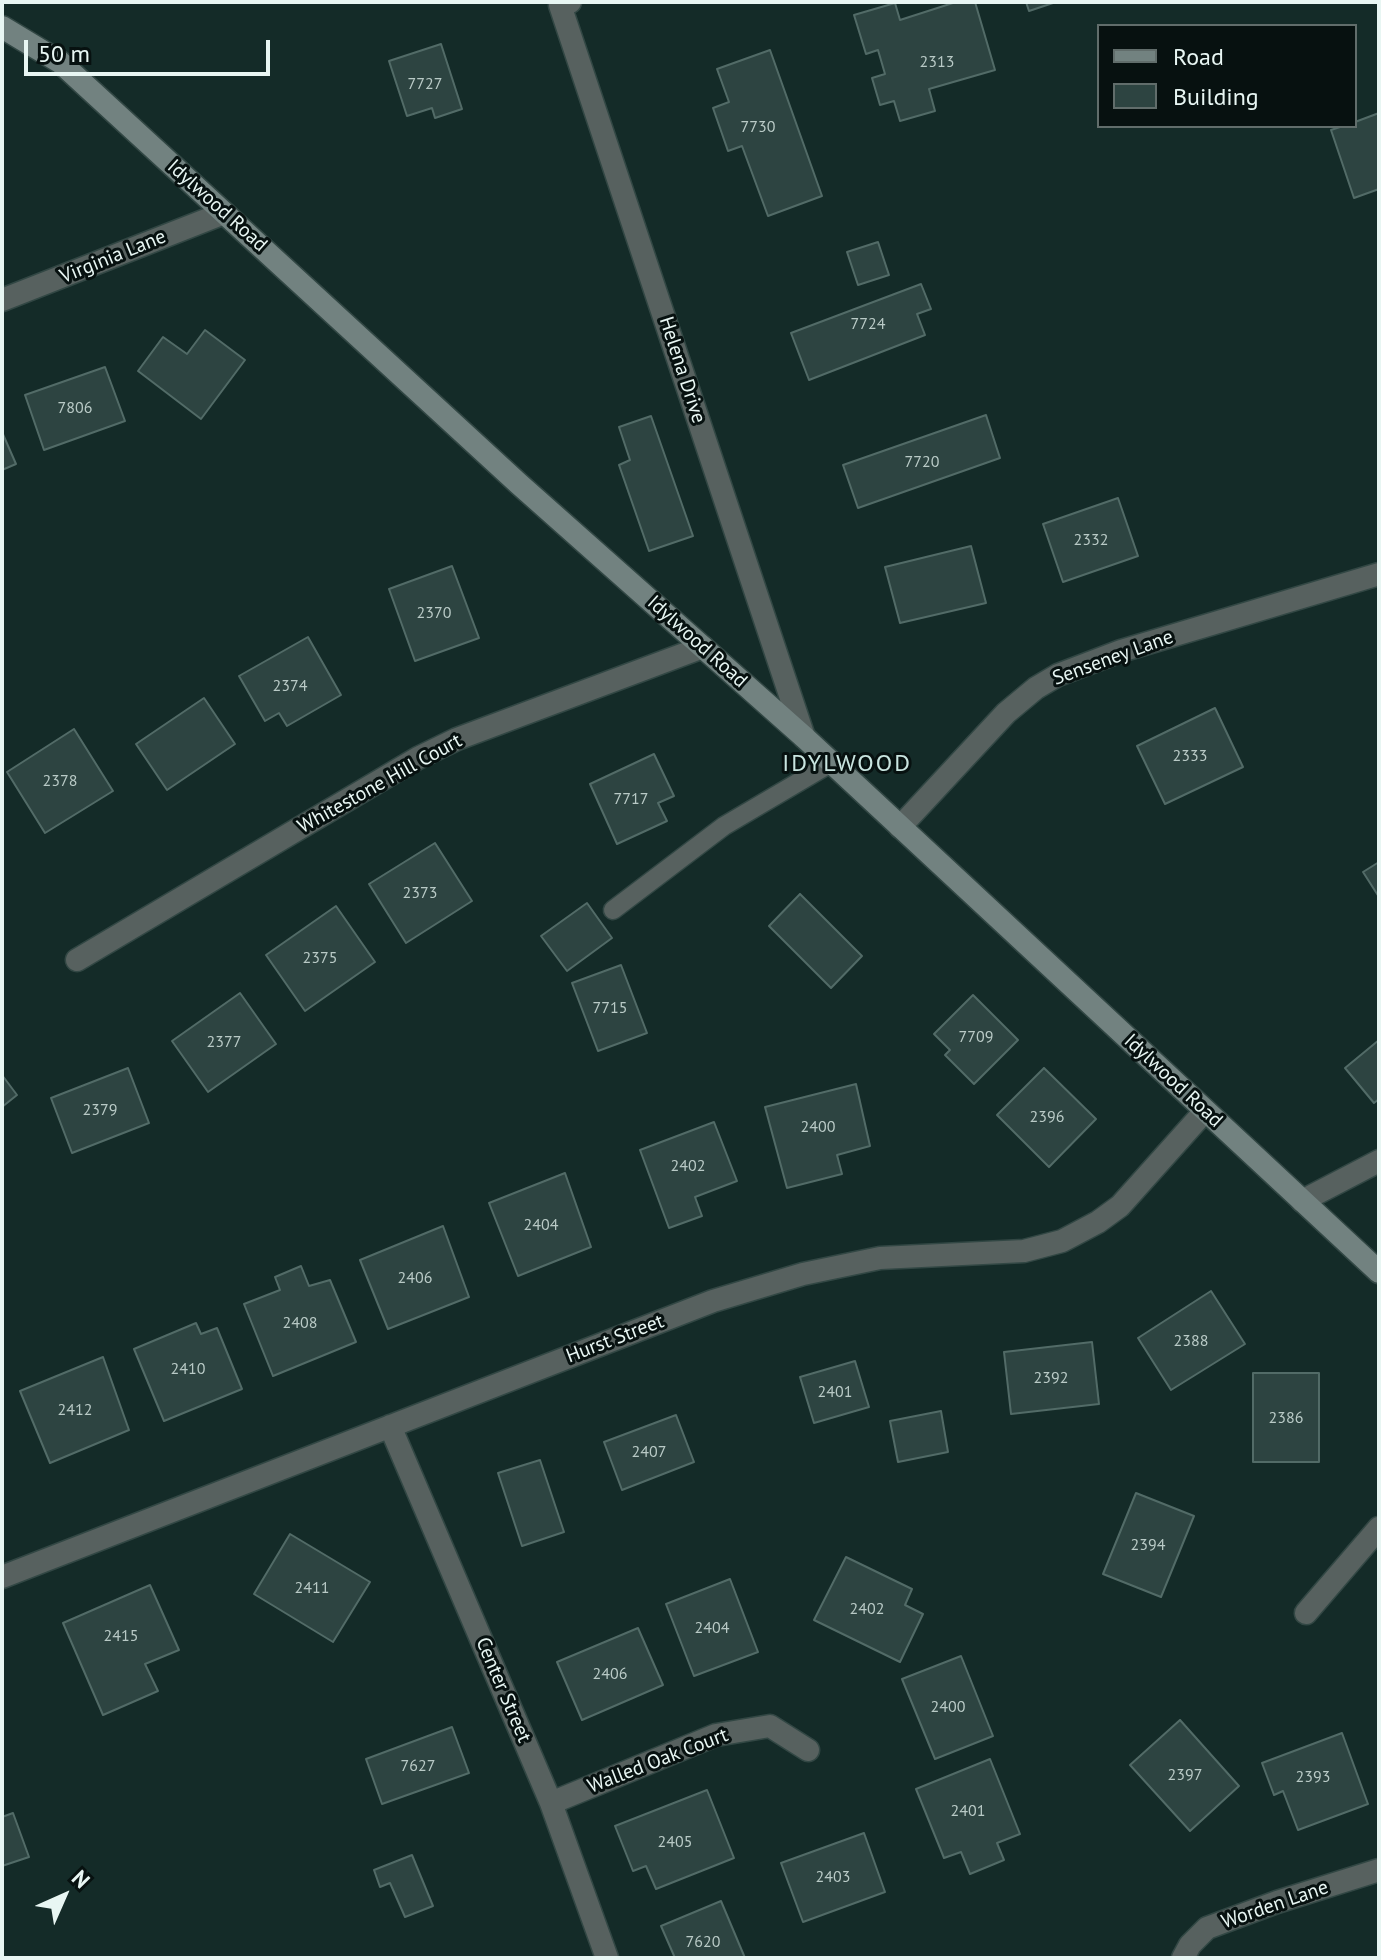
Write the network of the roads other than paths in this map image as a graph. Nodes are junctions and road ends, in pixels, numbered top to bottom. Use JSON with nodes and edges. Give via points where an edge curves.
{"nodes":[{"id":1,"x":563,"y":3,"type":"edge"},
{"id":2,"x":2,"y":27,"type":"edge"},
{"id":3,"x":224,"y":213,"type":"junction"},
{"id":4,"x":2,"y":300,"type":"edge"},
{"id":5,"x":1379,"y":574,"type":"edge"},
{"id":6,"x":703,"y":647,"type":"junction"},
{"id":7,"x":804,"y":737,"type":"junction"},
{"id":8,"x":831,"y":763,"type":"junction"},
{"id":9,"x":900,"y":827,"type":"junction"},
{"id":10,"x":613,"y":910,"type":"dead end"},
{"id":11,"x":77,"y":960,"type":"dead end"},
{"id":12,"x":1205,"y":1111,"type":"junction"},
{"id":13,"x":1379,"y":1161,"type":"edge"},
{"id":14,"x":1302,"y":1201,"type":"junction"},
{"id":15,"x":1379,"y":1272,"type":"edge"},
{"id":16,"x":390,"y":1426,"type":"junction"},
{"id":17,"x":1379,"y":1528,"type":"edge"},
{"id":18,"x":2,"y":1577,"type":"edge"},
{"id":19,"x":1306,"y":1613,"type":"dead end"},
{"id":20,"x":808,"y":1750,"type":"dead end"},
{"id":21,"x":551,"y":1803,"type":"junction"},
{"id":22,"x":1379,"y":1870,"type":"edge"},
{"id":23,"x":607,"y":1958,"type":"edge"},
{"id":24,"x":1183,"y":1958,"type":"edge"}],
"edges":[{"from":1,"to":7,"type":"street","name":"Helena Drive"},
{"from":2,"to":3,"type":"main road","name":"Idylwood Road","via":[[60,62]]},
{"from":3,"to":4,"type":"street","name":"Virginia Lane"},
{"from":3,"to":6,"type":"main road","name":"Idylwood Road"},
{"from":5,"to":9,"type":"street","name":"Senseney Lane","via":[[1058,675],[1006,713]]},
{"from":6,"to":7,"type":"main road","name":"Idylwood Road"},
{"from":6,"to":11,"type":"street","name":"Whitestone Hill Court","via":[[457,739]]},
{"from":7,"to":8,"type":"main road","name":"Idylwood Road"},
{"from":8,"to":9,"type":"main road","name":"Idylwood Road"},
{"from":8,"to":10,"type":"lane","via":[[724,826]]},
{"from":9,"to":12,"type":"main road","name":"Idylwood Road"},
{"from":12,"to":14,"type":"main road","name":"Idylwood Road"},
{"from":12,"to":16,"type":"street","name":"Hurst Street","via":[[1120,1206],[1062,1241],[1024,1251],[880,1258],[803,1274],[713,1301]]},
{"from":13,"to":14,"type":"street"},
{"from":14,"to":15,"type":"main road","name":"Idylwood Road"},
{"from":16,"to":18,"type":"street","name":"Hurst Street"},
{"from":16,"to":21,"type":"street","name":"Center Street"},
{"from":17,"to":19,"type":"street"},
{"from":20,"to":21,"type":"street","name":"Walled Oak Court","via":[[770,1726],[716,1735]]},
{"from":21,"to":23,"type":"street","name":"Center Street"},
{"from":22,"to":24,"type":"street","name":"Worden Lane","via":[[1207,1928]]}]}
